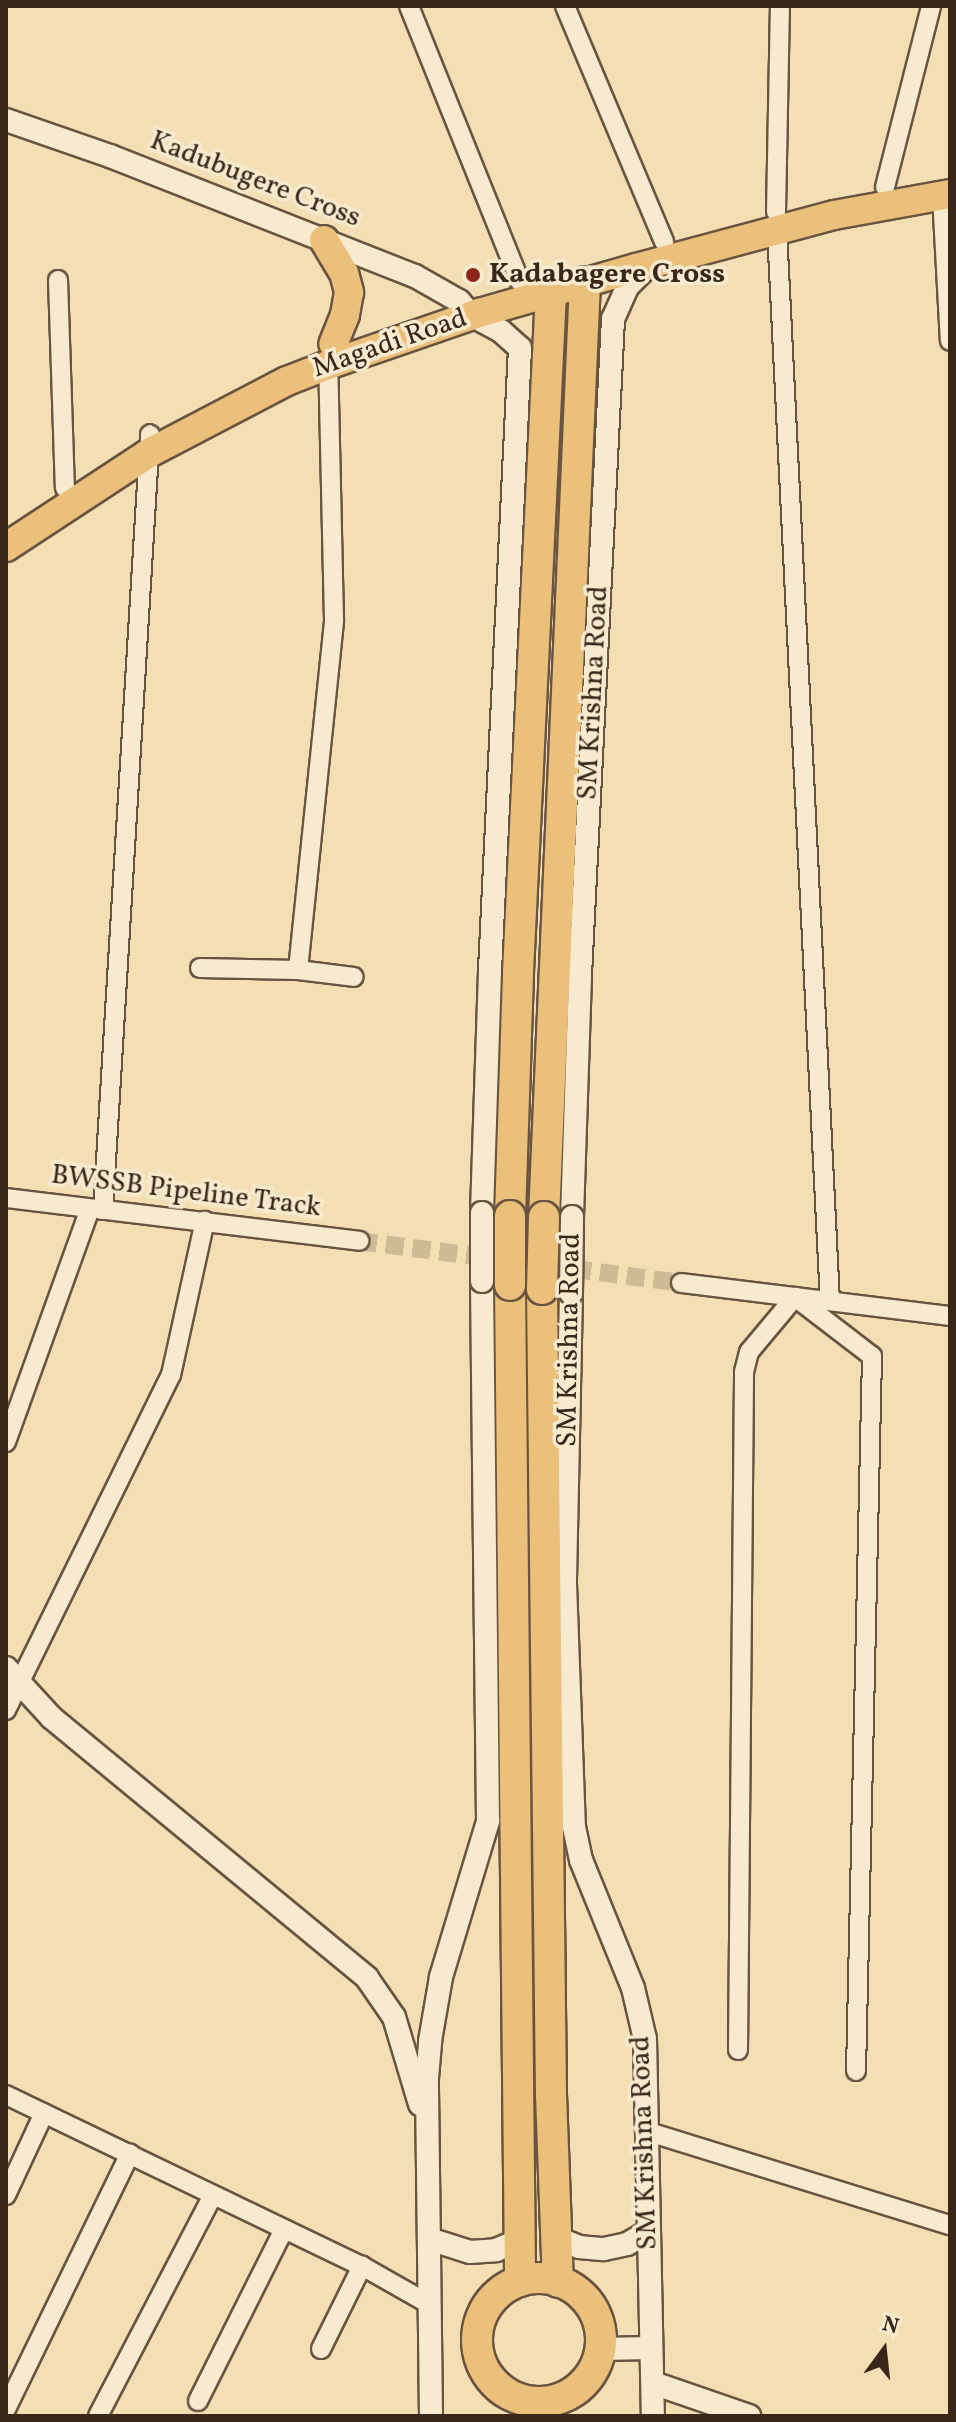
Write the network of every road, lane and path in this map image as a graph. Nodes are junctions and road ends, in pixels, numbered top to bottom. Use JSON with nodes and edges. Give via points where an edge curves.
{"nodes":[{"id":1,"x":409,"y":6,"type":"edge"},
{"id":2,"x":565,"y":6,"type":"edge"},
{"id":3,"x":780,"y":6,"type":"edge"},
{"id":4,"x":931,"y":6,"type":"edge"},
{"id":5,"x":6,"y":120,"type":"edge"},
{"id":6,"x":885,"y":187,"type":"junction"},
{"id":7,"x":947,"y":188,"type":"edge"},
{"id":8,"x":776,"y":221,"type":"junction"},
{"id":9,"x":324,"y":240,"type":"junction"},
{"id":10,"x":657,"y":254,"type":"junction"},
{"id":11,"x":58,"y":280,"type":"dead end"},
{"id":12,"x":520,"y":282,"type":"junction"},
{"id":13,"x":585,"y":282,"type":"junction"},
{"id":14,"x":551,"y":292,"type":"junction"},
{"id":15,"x":465,"y":308,"type":"junction"},
{"id":16,"x":950,"y":341,"type":"edge"},
{"id":17,"x":330,"y":355,"type":"junction"},
{"id":18,"x":150,"y":443,"type":"junction"},
{"id":19,"x":65,"y":488,"type":"junction"},
{"id":20,"x":6,"y":527,"type":"edge"},
{"id":21,"x":6,"y":547,"type":"edge"},
{"id":22,"x":200,"y":968,"type":"dead end"},
{"id":23,"x":298,"y":970,"type":"junction"},
{"id":24,"x":354,"y":977,"type":"dead end"},
{"id":25,"x":6,"y":1198,"type":"edge"},
{"id":26,"x":96,"y":1210,"type":"junction"},
{"id":27,"x":496,"y":1214,"type":"junction"},
{"id":28,"x":558,"y":1217,"type":"junction"},
{"id":29,"x":205,"y":1221,"type":"junction"},
{"id":30,"x":359,"y":1241,"type":"tunnel mouth"},
{"id":31,"x":501,"y":1276,"type":"junction"},
{"id":32,"x":552,"y":1282,"type":"junction"},
{"id":33,"x":681,"y":1283,"type":"tunnel mouth"},
{"id":34,"x":795,"y":1297,"type":"junction"},
{"id":35,"x":830,"y":1301,"type":"junction"},
{"id":36,"x":950,"y":1316,"type":"edge"},
{"id":37,"x":6,"y":1442,"type":"edge"},
{"id":38,"x":13,"y":1674,"type":"edge"},
{"id":39,"x":6,"y":1710,"type":"edge"},
{"id":40,"x":738,"y":2050,"type":"dead end"},
{"id":41,"x":856,"y":2071,"type":"dead end"},
{"id":42,"x":6,"y":2095,"type":"edge"},
{"id":43,"x":44,"y":2113,"type":"junction"},
{"id":44,"x":649,"y":2132,"type":"junction"},
{"id":45,"x":429,"y":2134,"type":"junction"},
{"id":46,"x":130,"y":2154,"type":"junction"},
{"id":47,"x":6,"y":2195,"type":"edge"},
{"id":48,"x":213,"y":2195,"type":"junction"},
{"id":49,"x":950,"y":2225,"type":"edge"},
{"id":50,"x":284,"y":2229,"type":"junction"},
{"id":51,"x":648,"y":2232,"type":"junction"},
{"id":52,"x":557,"y":2238,"type":"junction"},
{"id":53,"x":429,"y":2239,"type":"junction"},
{"id":54,"x":520,"y":2240,"type":"junction"},
{"id":55,"x":362,"y":2266,"type":"junction"},
{"id":56,"x":520,"y":2281,"type":"junction"},
{"id":57,"x":558,"y":2282,"type":"junction"},
{"id":58,"x":429,"y":2304,"type":"junction"},
{"id":59,"x":651,"y":2348,"type":"junction"},
{"id":60,"x":321,"y":2349,"type":"dead end"},
{"id":61,"x":601,"y":2349,"type":"junction"},
{"id":62,"x":653,"y":2383,"type":"junction"},
{"id":63,"x":198,"y":2401,"type":"dead end"},
{"id":64,"x":536,"y":2408,"type":"edge"},
{"id":65,"x":6,"y":2412,"type":"edge"},
{"id":66,"x":742,"y":2415,"type":"edge"},
{"id":67,"x":98,"y":2416,"type":"edge"},
{"id":68,"x":431,"y":2416,"type":"edge"},
{"id":69,"x":653,"y":2416,"type":"edge"}],
"edges":[{"from":1,"to":12,"type":"street"},
{"from":2,"to":10,"type":"street"},
{"from":3,"to":8,"type":"street"},
{"from":4,"to":6,"type":"street"},
{"from":5,"to":9,"type":"street","name":"Kadubugere Cross"},
{"from":6,"to":7,"type":"main road","name":"Magadi Road"},
{"from":6,"to":8,"type":"main road","name":"Magadi Road"},
{"from":7,"to":8,"type":"main road","name":"Magadi Road","via":[[834,215]]},
{"from":7,"to":16,"type":"street"},
{"from":8,"to":10,"type":"main road","name":"Magadi Road"},
{"from":8,"to":35,"type":"street"},
{"from":9,"to":15,"type":"street","name":"Kadubugere Cross","via":[[415,276]]},
{"from":9,"to":17,"type":"main road","via":[[349,292]]},
{"from":10,"to":12,"type":"main road","name":"Magadi Road"},
{"from":10,"to":13,"type":"main road","name":"Magadi Road"},
{"from":10,"to":28,"type":"street","name":"SM Krishna Road","via":[[628,286],[613,319],[580,975]]},
{"from":11,"to":19,"type":"street"},
{"from":12,"to":15,"type":"main road","name":"Magadi Road"},
{"from":13,"to":14,"type":"main road","name":"Magadi Road"},
{"from":13,"to":28,"type":"highway","name":"SM Krishna Road"},
{"from":14,"to":15,"type":"main road","name":"Magadi Road"},
{"from":14,"to":27,"type":"highway","name":"SM Krishna Road","via":[[518,972]]},
{"from":15,"to":17,"type":"main road","name":"Magadi Road"},
{"from":15,"to":27,"type":"street","name":"SM Krishna Road","via":[[520,348]]},
{"from":17,"to":18,"type":"main road","name":"Magadi Road","via":[[284,363]]},
{"from":17,"to":23,"type":"street","via":[[334,620]]},
{"from":18,"to":19,"type":"main road","name":"Magadi Road"},
{"from":18,"to":21,"type":"main road","name":"Magadi Road"},
{"from":18,"to":26,"type":"street"},
{"from":19,"to":20,"type":"main road","name":"Magadi Road"},
{"from":22,"to":23,"type":"street"},
{"from":23,"to":24,"type":"street"},
{"from":25,"to":26,"type":"street","name":"BWSSB Pipeline Track"},
{"from":26,"to":29,"type":"street","name":"BWSSB Pipeline Track"},
{"from":26,"to":37,"type":"street"},
{"from":27,"to":31,"type":"highway","name":"SM Krishna Road","bridge":true},
{"from":28,"to":32,"type":"highway","name":"SM Krishna Road","bridge":true},
{"from":29,"to":30,"type":"street","name":"BWSSB Pipeline Track"},
{"from":29,"to":38,"type":"street","via":[[171,1375]]},
{"from":31,"to":32,"type":"street"},
{"from":31,"to":45,"type":"street","name":"SM Krishna Road","via":[[488,1821],[436,2004],[427,2078]]},
{"from":31,"to":54,"type":"highway","name":"SM Krishna Road"},
{"from":32,"to":44,"type":"street","name":"SM Krishna Road","via":[[574,1827],[581,1860],[640,2011]]},
{"from":32,"to":52,"type":"highway","name":"SM Krishna Road","via":[[544,1644]]},
{"from":33,"to":34,"type":"street"},
{"from":34,"to":35,"type":"street"},
{"from":34,"to":40,"type":"street","via":[[749,1352],[744,1372]]},
{"from":34,"to":41,"type":"street","via":[[872,1356]]},
{"from":35,"to":36,"type":"street"},
{"from":38,"to":39,"type":"street"},
{"from":38,"to":45,"type":"street","via":[[52,1718],[367,1978],[394,2017]]},
{"from":42,"to":43,"type":"street"},
{"from":43,"to":46,"type":"street"},
{"from":43,"to":47,"type":"street"},
{"from":44,"to":49,"type":"street"},
{"from":44,"to":51,"type":"street","name":"SM Krishna Road"},
{"from":45,"to":53,"type":"street","name":"SM Krishna Road"},
{"from":46,"to":48,"type":"street"},
{"from":46,"to":65,"type":"street"},
{"from":48,"to":50,"type":"street"},
{"from":48,"to":67,"type":"street"},
{"from":50,"to":55,"type":"street"},
{"from":50,"to":63,"type":"street"},
{"from":51,"to":52,"type":"street","via":[[604,2249]]},
{"from":51,"to":59,"type":"street","name":"SM Krishna Road"},
{"from":52,"to":57,"type":"highway","name":"SM Krishna Road"},
{"from":53,"to":54,"type":"street","via":[[470,2252],[496,2250]]},
{"from":53,"to":58,"type":"street","name":"SM Krishna Road"},
{"from":54,"to":56,"type":"highway","name":"SM Krishna Road"},
{"from":55,"to":58,"type":"street"},
{"from":55,"to":60,"type":"street"},
{"from":56,"to":57,"type":"highway"},
{"from":56,"to":64,"type":"highway","via":[[486,2307],[476,2343],[490,2379]]},
{"from":57,"to":61,"type":"highway","via":[[578,2292],[595,2313]]},
{"from":58,"to":68,"type":"street","name":"SM Krishna Road"},
{"from":59,"to":61,"type":"street"},
{"from":59,"to":62,"type":"street","name":"SM Krishna Road"},
{"from":61,"to":64,"type":"highway","via":[[581,2386]]},
{"from":62,"to":66,"type":"street"},
{"from":62,"to":69,"type":"street","name":"SM Krishna Road"}]}
